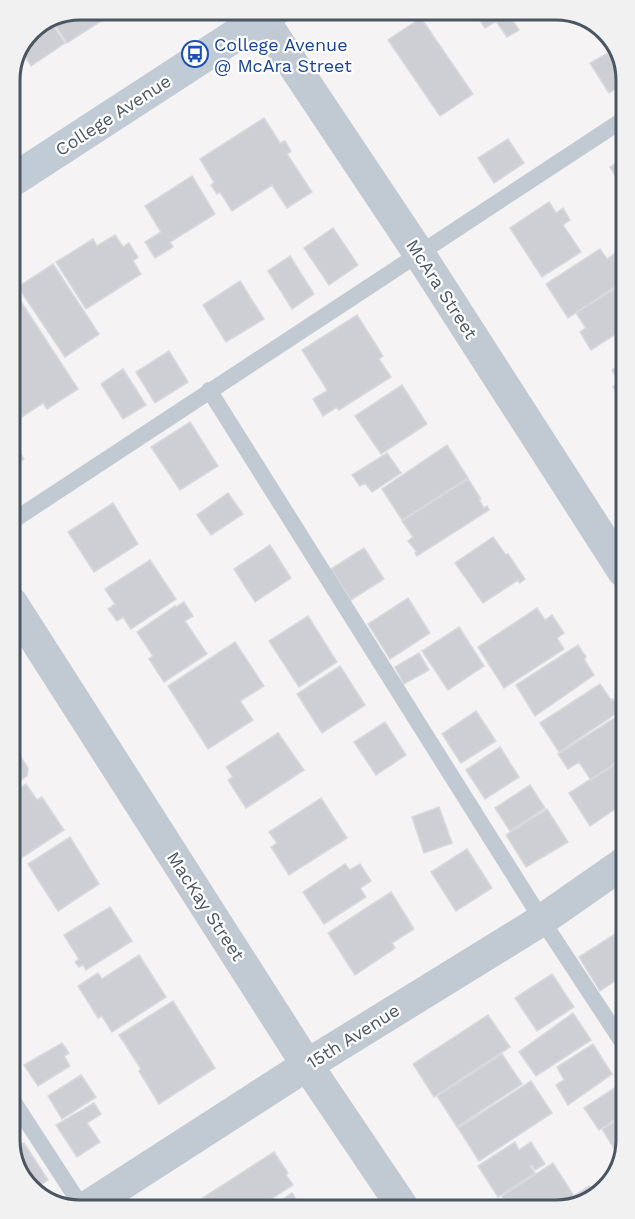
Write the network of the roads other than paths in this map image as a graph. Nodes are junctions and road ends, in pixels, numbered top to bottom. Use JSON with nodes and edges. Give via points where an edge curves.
{"nodes":[{"id":1,"x":253,"y":20,"type":"edge"},
{"id":2,"x":270,"y":20,"type":"edge"},
{"id":3,"x":616,"y":124,"type":"edge"},
{"id":4,"x":20,"y":175,"type":"edge"},
{"id":5,"x":420,"y":255,"type":"junction"},
{"id":6,"x":209,"y":390,"type":"junction"},
{"id":7,"x":20,"y":516,"type":"edge"},
{"id":8,"x":616,"y":560,"type":"edge"},
{"id":9,"x":20,"y":616,"type":"edge"},
{"id":10,"x":616,"y":868,"type":"edge"},
{"id":11,"x":542,"y":920,"type":"junction"},
{"id":12,"x":616,"y":1033,"type":"edge"},
{"id":13,"x":307,"y":1065,"type":"junction"},
{"id":14,"x":20,"y":1111,"type":"edge"},
{"id":15,"x":77,"y":1199,"type":"edge"},
{"id":16,"x":98,"y":1199,"type":"edge"},
{"id":17,"x":398,"y":1200,"type":"edge"}],
"edges":[{"from":1,"to":4,"type":"street","name":"College Avenue"},
{"from":2,"to":5,"type":"street","name":"McAra Street"},
{"from":3,"to":5,"type":"lane"},
{"from":5,"to":6,"type":"lane"},
{"from":5,"to":8,"type":"street","name":"McAra Street"},
{"from":6,"to":7,"type":"lane"},
{"from":6,"to":11,"type":"lane"},
{"from":9,"to":13,"type":"street","name":"MacKay Street"},
{"from":10,"to":11,"type":"street","name":"15th Avenue"},
{"from":11,"to":12,"type":"lane"},
{"from":11,"to":13,"type":"street","name":"15th Avenue"},
{"from":13,"to":16,"type":"street","name":"15th Avenue"},
{"from":13,"to":17,"type":"street","name":"MacKay Street"},
{"from":14,"to":15,"type":"lane"}]}
